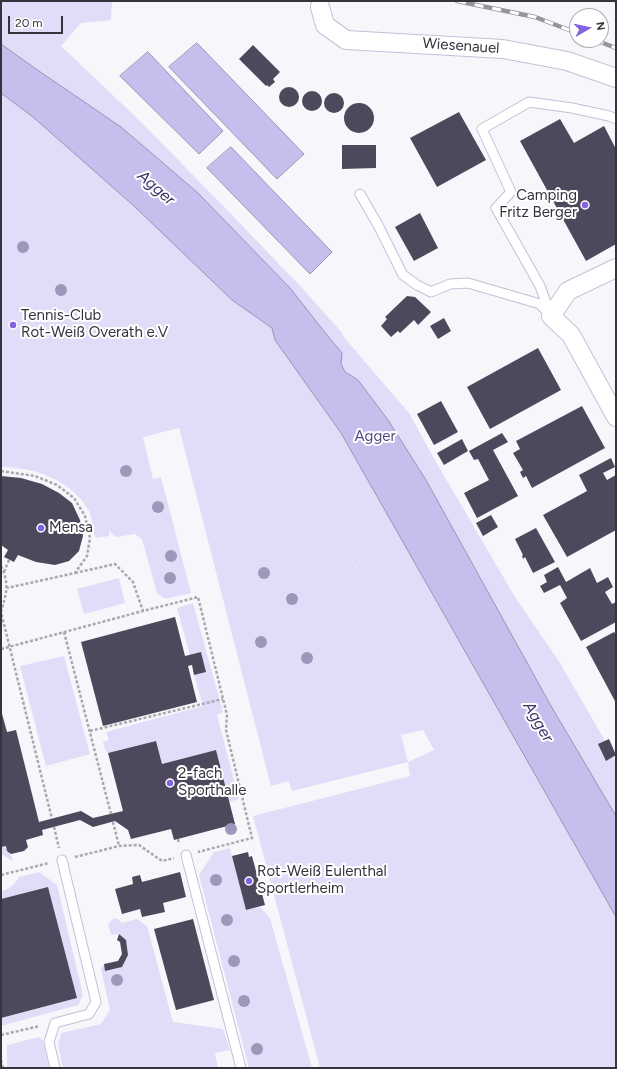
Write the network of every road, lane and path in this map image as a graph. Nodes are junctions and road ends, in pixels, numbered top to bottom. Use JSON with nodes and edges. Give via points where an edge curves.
{"nodes":[{"id":1,"x":320,"y":7,"type":"dead end"},
{"id":2,"x":616,"y":78,"type":"edge"},
{"id":3,"x":616,"y":119,"type":"edge"},
{"id":4,"x":360,"y":194,"type":"dead end"},
{"id":5,"x":616,"y":268,"type":"edge"},
{"id":6,"x":551,"y":316,"type":"junction"},
{"id":7,"x":616,"y":417,"type":"edge"},
{"id":8,"x":1,"y":471,"type":"edge"},
{"id":9,"x":9,"y":560,"type":"dead end"},
{"id":10,"x":1,"y":566,"type":"edge"},
{"id":11,"x":4,"y":572,"type":"junction"},
{"id":12,"x":75,"y":573,"type":"junction"},
{"id":13,"x":7,"y":588,"type":"junction"},
{"id":14,"x":143,"y":611,"type":"junction"},
{"id":15,"x":1,"y":612,"type":"edge"},
{"id":16,"x":64,"y":632,"type":"junction"},
{"id":17,"x":10,"y":647,"type":"junction"},
{"id":18,"x":1,"y":649,"type":"edge"},
{"id":19,"x":223,"y":699,"type":"junction"},
{"id":20,"x":90,"y":731,"type":"junction"},
{"id":21,"x":111,"y":814,"type":"dead end"},
{"id":22,"x":52,"y":819,"type":"dead end"},
{"id":23,"x":113,"y":822,"type":"dead end"},
{"id":24,"x":54,"y":827,"type":"dead end"},
{"id":25,"x":119,"y":846,"type":"junction"},
{"id":26,"x":186,"y":855,"type":"junction"},
{"id":27,"x":62,"y":860,"type":"junction"},
{"id":28,"x":1,"y":876,"type":"edge"},
{"id":29,"x":54,"y":1023,"type":"junction"},
{"id":30,"x":1,"y":1035,"type":"edge"},
{"id":31,"x":1,"y":1060,"type":"edge"},
{"id":32,"x":3,"y":1068,"type":"edge"},
{"id":33,"x":55,"y":1068,"type":"edge"},
{"id":34,"x":241,"y":1068,"type":"edge"}],
"edges":[{"from":1,"to":2,"type":"street","name":"Wiesenauel","via":[[324,25],[346,40],[503,49],[567,61]]},
{"from":3,"to":6,"type":"lane","via":[[572,108],[529,102],[482,129],[511,192],[496,208],[540,286]]},
{"from":4,"to":6,"type":"lane","via":[[402,275],[417,285],[431,292],[450,284],[468,283],[540,304]]},
{"from":5,"to":6,"type":"street","via":[[568,292]]},
{"from":6,"to":7,"type":"street","via":[[571,335]]},
{"from":8,"to":12,"type":"path","via":[[35,476],[57,485],[74,498],[85,516],[90,538],[87,556]]},
{"from":9,"to":11,"type":"path"},
{"from":10,"to":11,"type":"path"},
{"from":11,"to":13,"type":"path"},
{"from":12,"to":13,"type":"path"},
{"from":12,"to":14,"type":"path","via":[[115,564],[133,582]]},
{"from":13,"to":15,"type":"path"},
{"from":14,"to":16,"type":"path"},
{"from":14,"to":19,"type":"path","via":[[198,597]]},
{"from":15,"to":17,"type":"path"},
{"from":16,"to":17,"type":"path"},
{"from":16,"to":20,"type":"path"},
{"from":17,"to":18,"type":"path"},
{"from":17,"to":22,"type":"path"},
{"from":19,"to":20,"type":"path"},
{"from":19,"to":26,"type":"path","via":[[227,715],[226,730],[252,838]]},
{"from":20,"to":21,"type":"path"},
{"from":23,"to":25,"type":"path"},
{"from":24,"to":27,"type":"path"},
{"from":25,"to":26,"type":"path","via":[[139,845],[162,861]]},
{"from":25,"to":27,"type":"path"},
{"from":26,"to":34,"type":"lane"},
{"from":27,"to":28,"type":"path"},
{"from":27,"to":29,"type":"lane","via":[[96,1002],[88,1014]]},
{"from":29,"to":30,"type":"path"},
{"from":29,"to":33,"type":"lane","via":[[49,1042]]},
{"from":31,"to":32,"type":"path"}]}
